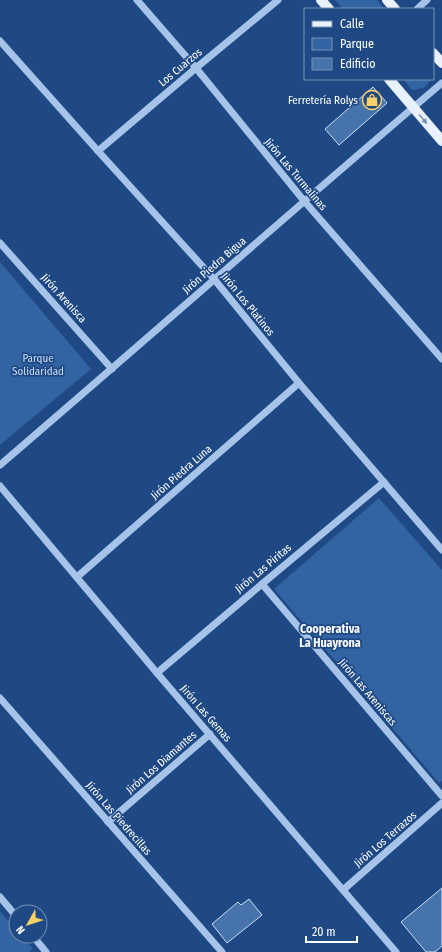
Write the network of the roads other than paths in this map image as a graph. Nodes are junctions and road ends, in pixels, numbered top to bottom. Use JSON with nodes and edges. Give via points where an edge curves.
{"nodes":[{"id":1,"x":136,"y":0,"type":"edge"},
{"id":2,"x":278,"y":0,"type":"edge"},
{"id":3,"x":321,"y":0,"type":"edge"},
{"id":4,"x":387,"y":0,"type":"edge"},
{"id":5,"x":428,"y":0,"type":"edge"},
{"id":6,"x":328,"y":8,"type":"edge"},
{"id":7,"x":394,"y":8,"type":"edge"},
{"id":8,"x":418,"y":8,"type":"edge"},
{"id":9,"x":0,"y":41,"type":"edge"},
{"id":10,"x":434,"y":54,"type":"edge"},
{"id":11,"x":442,"y":63,"type":"edge"},
{"id":12,"x":196,"y":68,"type":"junction"},
{"id":13,"x":390,"y":80,"type":"edge"},
{"id":14,"x":442,"y":83,"type":"edge"},
{"id":15,"x":413,"y":108,"type":"junction"},
{"id":16,"x":442,"y":141,"type":"edge"},
{"id":17,"x":98,"y":151,"type":"junction"},
{"id":18,"x":305,"y":202,"type":"junction"},
{"id":19,"x":0,"y":243,"type":"edge"},
{"id":20,"x":214,"y":279,"type":"junction"},
{"id":21,"x":442,"y":359,"type":"edge"},
{"id":22,"x":112,"y":369,"type":"junction"},
{"id":23,"x":299,"y":383,"type":"junction"},
{"id":24,"x":0,"y":465,"type":"edge"},
{"id":25,"x":384,"y":482,"type":"junction"},
{"id":26,"x":0,"y":486,"type":"edge"},
{"id":27,"x":442,"y":550,"type":"edge"},
{"id":28,"x":77,"y":577,"type":"junction"},
{"id":29,"x":262,"y":584,"type":"junction"},
{"id":30,"x":157,"y":673,"type":"junction"},
{"id":31,"x":0,"y":698,"type":"edge"},
{"id":32,"x":210,"y":734,"type":"junction"},
{"id":33,"x":442,"y":796,"type":"edge"},
{"id":34,"x":442,"y":803,"type":"edge"},
{"id":35,"x":108,"y":822,"type":"junction"},
{"id":36,"x":343,"y":890,"type":"junction"},
{"id":37,"x":0,"y":897,"type":"edge"},
{"id":38,"x":8,"y":906,"type":"edge"},
{"id":39,"x":222,"y":952,"type":"edge"},
{"id":40,"x":396,"y":952,"type":"edge"}],
"edges":[{"from":1,"to":12,"type":"street","name":"Jirón Las Turmalinas"},
{"from":2,"to":12,"type":"street","name":"Los Cuarzos"},
{"from":3,"to":6,"type":"main road"},
{"from":4,"to":7,"type":"main road"},
{"from":5,"to":8,"type":"street"},
{"from":9,"to":17,"type":"street","name":"Jirón Los Platinos"},
{"from":10,"to":11,"type":"main road"},
{"from":12,"to":17,"type":"street","name":"Los Cuarzos"},
{"from":12,"to":18,"type":"street","name":"Jirón Las Turmalinas"},
{"from":13,"to":15,"type":"main road"},
{"from":14,"to":15,"type":"street","name":"Jirón Piedra Bigua"},
{"from":15,"to":16,"type":"main road","one_way":true},
{"from":15,"to":18,"type":"street","name":"Jirón Piedra Bigua"},
{"from":17,"to":20,"type":"street","name":"Jirón Los Platinos"},
{"from":18,"to":20,"type":"street","name":"Jirón Piedra Bigua"},
{"from":18,"to":21,"type":"street","name":"Jirón Las Turmalinas"},
{"from":19,"to":22,"type":"street","name":"Jirón Arenisca"},
{"from":20,"to":22,"type":"street","name":"Jirón Piedra Bigua"},
{"from":20,"to":23,"type":"street","name":"Jirón Los Platinos"},
{"from":22,"to":24,"type":"street","name":"Jirón Piedra Bigua"},
{"from":23,"to":25,"type":"street","name":"Jirón Los Platinos"},
{"from":23,"to":28,"type":"street","name":"Jirón Piedra Luna"},
{"from":25,"to":27,"type":"street","name":"Jirón Los Platinos"},
{"from":25,"to":29,"type":"street","name":"Jirón Las Piritas"},
{"from":26,"to":28,"type":"street","name":"Jirón Las Gemas"},
{"from":28,"to":30,"type":"street","name":"Jirón Las Gemas"},
{"from":29,"to":30,"type":"street","name":"Jirón Las Piritas"},
{"from":29,"to":33,"type":"street","name":"Jirón Las Areniscas"},
{"from":30,"to":32,"type":"street","name":"Jirón Las Gemas"},
{"from":31,"to":35,"type":"street","name":"Jirón Las Piedrecillas"},
{"from":32,"to":35,"type":"street","name":"Jirón Los Diamantes"},
{"from":32,"to":36,"type":"street","name":"Jirón Las Gemas"},
{"from":34,"to":36,"type":"street","name":"Jirón Los Terrazos"},
{"from":35,"to":39,"type":"street","name":"Jirón Las Piedrecillas"},
{"from":36,"to":40,"type":"street","name":"Jirón Las Gemas"},
{"from":37,"to":38,"type":"street"}]}
